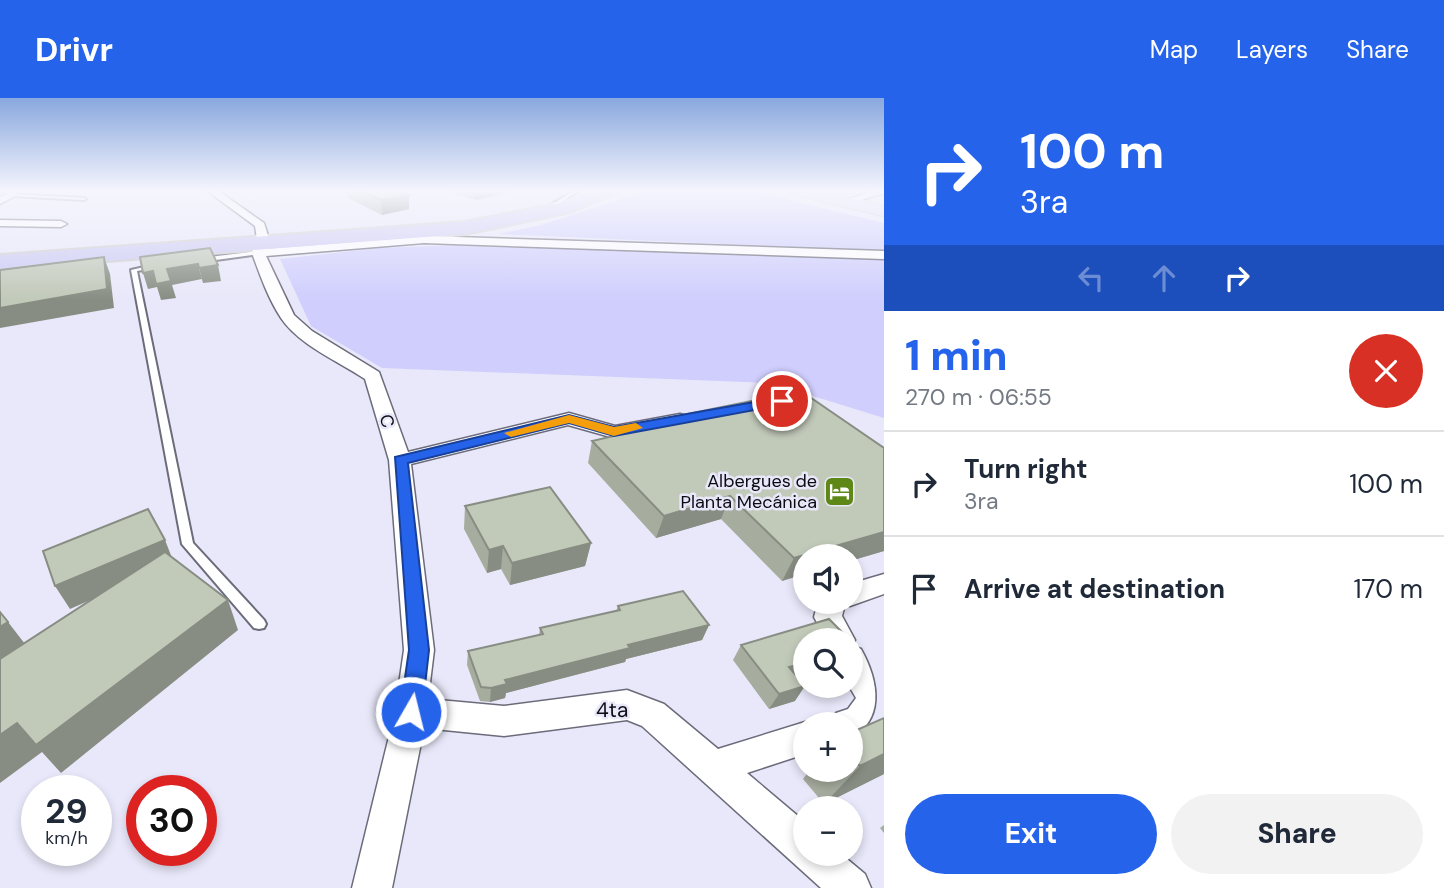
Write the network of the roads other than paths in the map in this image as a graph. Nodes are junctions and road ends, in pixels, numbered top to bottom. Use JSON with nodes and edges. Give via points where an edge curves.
{"nodes":[{"id":1,"x":260,"y":227,"type":"edge"},
{"id":2,"x":422,"y":227,"type":"edge"},
{"id":3,"x":469,"y":227,"type":"edge"},
{"id":4,"x":402,"y":234,"type":"junction"},
{"id":5,"x":427,"y":240,"type":"junction"},
{"id":6,"x":261,"y":245,"type":"junction"},
{"id":7,"x":884,"y":255,"type":"edge"},
{"id":8,"x":0,"y":256,"type":"edge"},
{"id":9,"x":0,"y":262,"type":"edge"},
{"id":10,"x":189,"y":262,"type":"edge"},
{"id":11,"x":161,"y":266,"type":"edge"},
{"id":12,"x":704,"y":415,"type":"edge"},
{"id":13,"x":400,"y":460,"type":"junction"},
{"id":14,"x":884,"y":584,"type":"edge"},
{"id":15,"x":863,"y":591,"type":"edge"},
{"id":16,"x":259,"y":624,"type":"dead end"},
{"id":17,"x":863,"y":682,"type":"edge"},
{"id":18,"x":411,"y":712,"type":"junction"},
{"id":19,"x":863,"y":714,"type":"edge"},
{"id":20,"x":793,"y":742,"type":"edge"},
{"id":21,"x":715,"y":767,"type":"junction"},
{"id":22,"x":793,"y":837,"type":"edge"},
{"id":23,"x":825,"y":866,"type":"edge"},
{"id":24,"x":373,"y":888,"type":"edge"},
{"id":25,"x":850,"y":888,"type":"edge"}],
"edges":[{"from":1,"to":6,"type":"street","name":"C"},
{"from":2,"to":6,"type":"highway"},
{"from":3,"to":4,"type":"highway"},
{"from":4,"to":5,"type":"street"},
{"from":4,"to":6,"type":"highway"},
{"from":5,"to":6,"type":"street"},
{"from":5,"to":7,"type":"street"},
{"from":6,"to":8,"type":"highway"},
{"from":6,"to":9,"type":"highway"},
{"from":6,"to":10,"type":"lane"},
{"from":6,"to":13,"type":"street","name":"C","via":[[270,284],[288,317],[306,334],[373,376]]},
{"from":11,"to":16,"type":"lane","via":[[134,270],[188,544]]},
{"from":12,"to":13,"type":"street","via":[[614,432],[569,419]]},
{"from":13,"to":18,"type":"street","name":"C","via":[[419,650]]},
{"from":14,"to":15,"type":"street"},
{"from":17,"to":19,"type":"street","via":[[873,700]]},
{"from":18,"to":21,"type":"street","name":"4ta","via":[[504,721],[626,705],[653,715]]},
{"from":18,"to":24,"type":"street","name":"C"},
{"from":20,"to":21,"type":"street"},
{"from":21,"to":22,"type":"street","name":"4ta"},
{"from":23,"to":25,"type":"street"}]}
